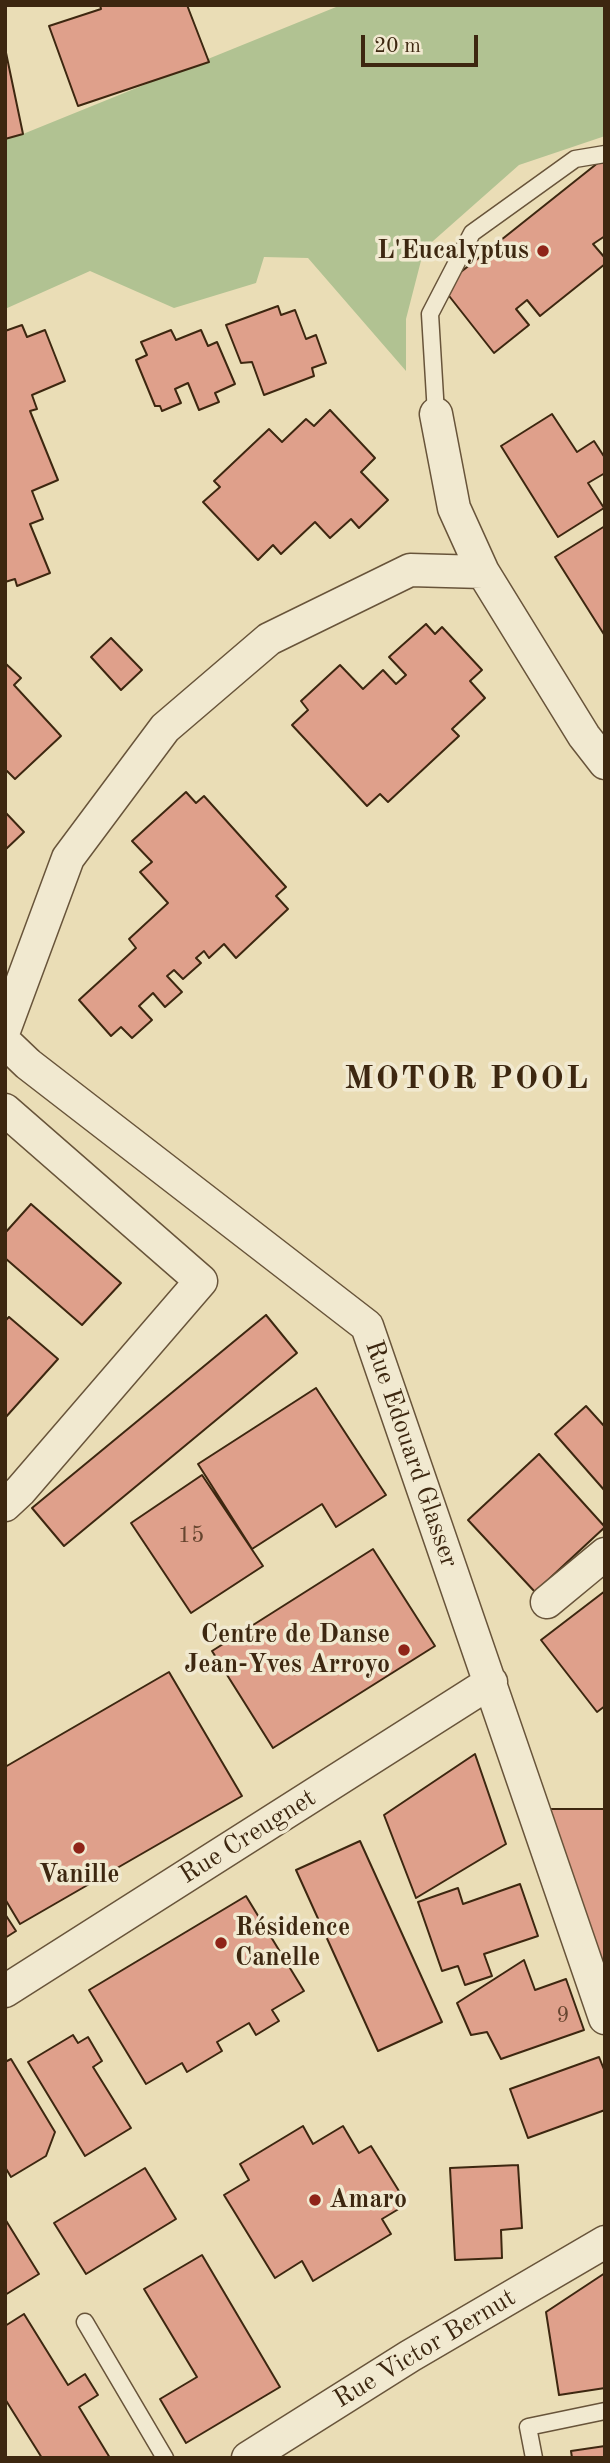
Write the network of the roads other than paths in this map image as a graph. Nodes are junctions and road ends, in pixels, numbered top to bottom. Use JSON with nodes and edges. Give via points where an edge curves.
{"nodes":[{"id":1,"x":605,"y":154,"type":"edge"},
{"id":2,"x":436,"y":414,"type":"joint"},
{"id":3,"x":483,"y":572,"type":"junction"},
{"id":4,"x":605,"y":763,"type":"edge"},
{"id":5,"x":5,"y":1028,"type":"edge"},
{"id":6,"x":5,"y":1042,"type":"edge"},
{"id":7,"x":17,"y":1073,"type":"edge"},
{"id":8,"x":5,"y":1110,"type":"edge"},
{"id":9,"x":10,"y":1491,"type":"edge"},
{"id":10,"x":605,"y":1554,"type":"edge"},
{"id":11,"x":547,"y":1602,"type":"dead end"},
{"id":12,"x":491,"y":1682,"type":"junction"},
{"id":13,"x":5,"y":1991,"type":"edge"},
{"id":14,"x":605,"y":2018,"type":"edge"},
{"id":15,"x":605,"y":2242,"type":"edge"},
{"id":16,"x":85,"y":2322,"type":"dead end"},
{"id":17,"x":605,"y":2411,"type":"edge"},
{"id":18,"x":165,"y":2458,"type":"edge"},
{"id":19,"x":248,"y":2458,"type":"edge"},
{"id":20,"x":534,"y":2458,"type":"edge"}],
"edges":[{"from":1,"to":2,"type":"lane","via":[[575,159],[472,233],[430,314]]},
{"from":2,"to":3,"type":"street","via":[[454,508]]},
{"from":3,"to":4,"type":"street"},
{"from":3,"to":5,"type":"street","via":[[410,570],[269,639],[165,728],[68,858]]},
{"from":6,"to":7,"type":"street","name":"Rue Edouard Glasser"},
{"from":7,"to":12,"type":"street","name":"Rue Edouard Glasser","via":[[367,1326]]},
{"from":8,"to":9,"type":"street","via":[[201,1281]]},
{"from":10,"to":11,"type":"street"},
{"from":12,"to":13,"type":"street","name":"Rue Creugnet"},
{"from":12,"to":14,"type":"street","name":"Rue Edouard Glasser"},
{"from":15,"to":19,"type":"street","name":"Rue Victor Bernut"},
{"from":16,"to":18,"type":"lane"},
{"from":17,"to":20,"type":"lane","via":[[528,2427]]}]}
